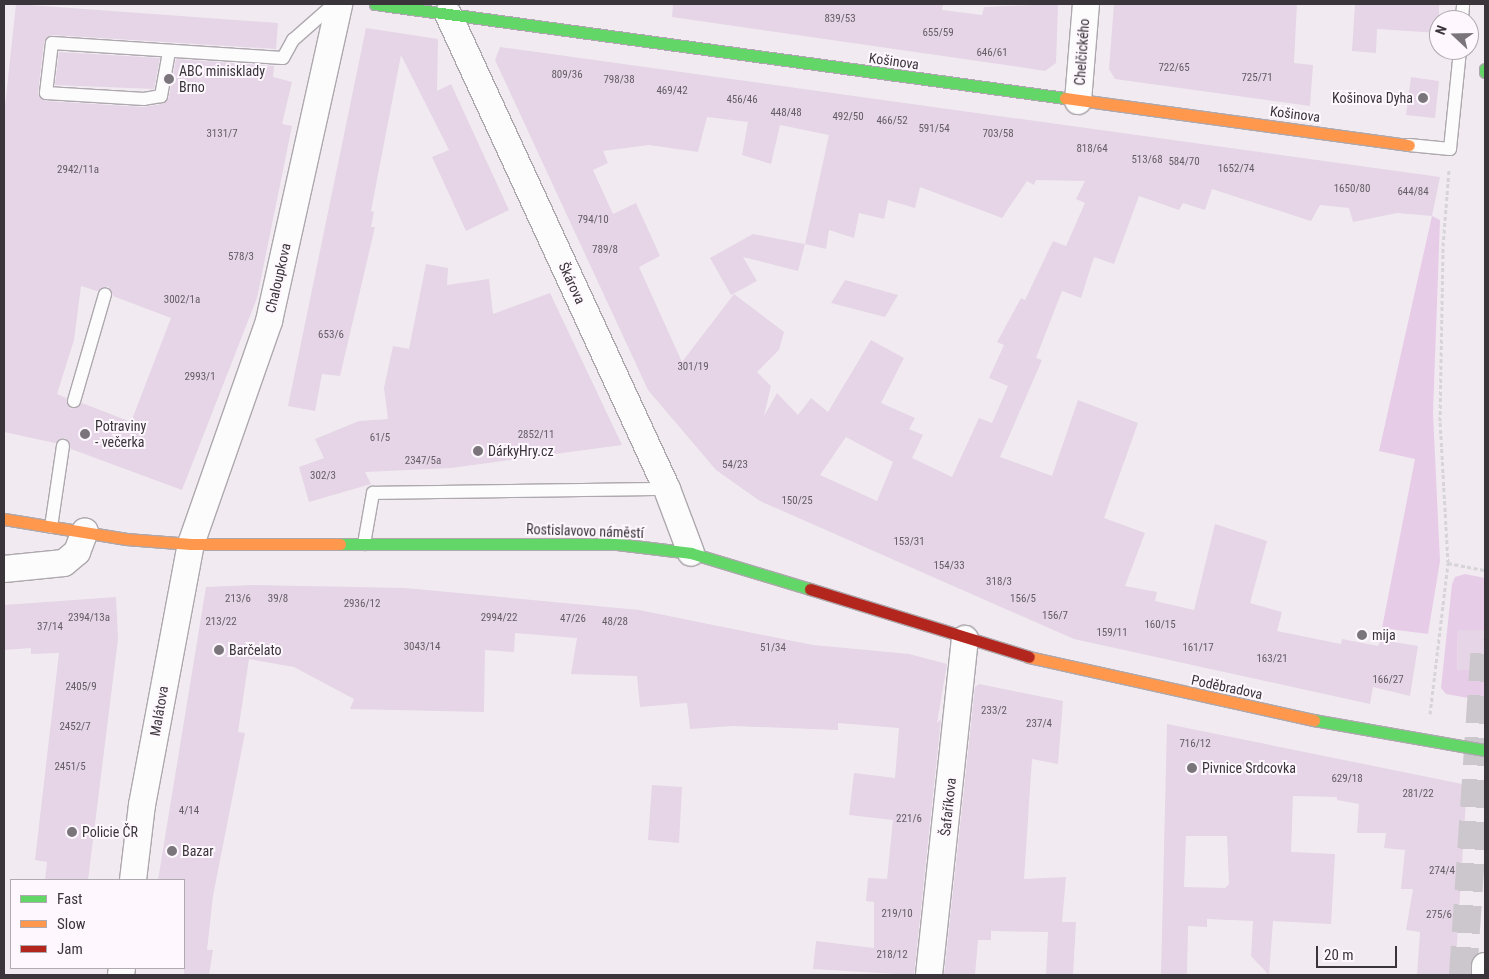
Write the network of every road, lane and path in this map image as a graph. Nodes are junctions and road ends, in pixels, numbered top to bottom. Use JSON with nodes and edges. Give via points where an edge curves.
{"nodes":[{"id":1,"x":334,"y":4,"type":"edge"},
{"id":2,"x":339,"y":4,"type":"edge"},
{"id":3,"x":374,"y":4,"type":"edge"},
{"id":4,"x":1086,"y":4,"type":"edge"},
{"id":5,"x":448,"y":14,"type":"junction"},
{"id":6,"x":169,"y":52,"type":"junction"},
{"id":7,"x":1459,"y":60,"type":"edge"},
{"id":8,"x":1078,"y":101,"type":"junction"},
{"id":9,"x":1409,"y":145,"type":"joint"},
{"id":10,"x":1450,"y":149,"type":"junction"},
{"id":11,"x":105,"y":294,"type":"dead end"},
{"id":12,"x":74,"y":401,"type":"dead end"},
{"id":13,"x":63,"y":446,"type":"dead end"},
{"id":14,"x":667,"y":489,"type":"junction"},
{"id":15,"x":4,"y":520,"type":"edge"},
{"id":16,"x":51,"y":526,"type":"junction"},
{"id":17,"x":84,"y":532,"type":"junction"},
{"id":18,"x":191,"y":544,"type":"junction"},
{"id":19,"x":364,"y":544,"type":"junction"},
{"id":20,"x":691,"y":553,"type":"junction"},
{"id":21,"x":1448,"y":563,"type":"junction"},
{"id":22,"x":4,"y":569,"type":"edge"},
{"id":23,"x":1485,"y":570,"type":"edge"},
{"id":24,"x":965,"y":639,"type":"junction"},
{"id":25,"x":1430,"y":716,"type":"dead end"},
{"id":26,"x":1485,"y":750,"type":"edge"},
{"id":27,"x":133,"y":879,"type":"edge"},
{"id":28,"x":1485,"y":966,"type":"edge"},
{"id":29,"x":929,"y":975,"type":"edge"},
{"id":30,"x":1485,"y":975,"type":"edge"}],
"edges":[{"from":1,"to":6,"type":"lane","via":[[293,40],[283,58]]},
{"from":2,"to":18,"type":"street","name":"Chaloupkova","via":[[269,321]]},
{"from":3,"to":5,"type":"street","name":"Košinova"},
{"from":4,"to":8,"type":"street","name":"Chelčického"},
{"from":5,"to":8,"type":"street","name":"Košinova"},
{"from":5,"to":14,"type":"street","name":"Škárova"},
{"from":6,"to":6,"type":"lane","via":[[52,44],[46,92],[144,99],[161,96]]},
{"from":7,"to":10,"type":"lane"},
{"from":8,"to":9,"type":"street","name":"Košinova"},
{"from":9,"to":10,"type":"lane"},
{"from":10,"to":21,"type":"path","via":[[1443,246],[1440,421]]},
{"from":11,"to":12,"type":"lane"},
{"from":13,"to":16,"type":"lane"},
{"from":14,"to":19,"type":"lane","via":[[373,493]]},
{"from":14,"to":20,"type":"street","name":"Škárova"},
{"from":15,"to":16,"type":"street","name":"Rostislavovo náměstí"},
{"from":16,"to":17,"type":"street","name":"Rostislavovo náměstí"},
{"from":17,"to":18,"type":"street","name":"Rostislavovo náměstí"},
{"from":17,"to":22,"type":"street","via":[[76,552],[64,563]]},
{"from":18,"to":19,"type":"street","name":"Rostislavovo náměstí"},
{"from":18,"to":27,"type":"street","name":"Malátova","via":[[142,805]]},
{"from":19,"to":20,"type":"street","name":"Rostislavovo náměstí","via":[[617,544]]},
{"from":20,"to":24,"type":"street","name":"Rostislavovo náměstí"},
{"from":21,"to":23,"type":"path"},
{"from":21,"to":25,"type":"path"},
{"from":24,"to":26,"type":"street","name":"Poděbradova","via":[[1222,702],[1363,731]]},
{"from":24,"to":29,"type":"street","name":"Šafaříkova"},
{"from":28,"to":30,"type":"street"}]}
